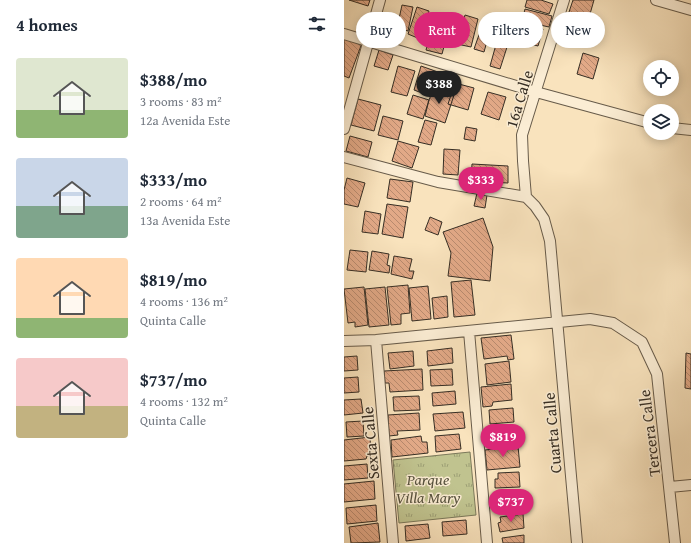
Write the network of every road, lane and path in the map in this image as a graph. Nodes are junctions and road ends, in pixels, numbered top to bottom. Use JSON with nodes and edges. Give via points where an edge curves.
{"nodes":[{"id":1,"x":380,"y":0,"type":"edge"},
{"id":2,"x":564,"y":0,"type":"edge"},
{"id":3,"x":656,"y":0,"type":"edge"},
{"id":4,"x":691,"y":10,"type":"edge"},
{"id":5,"x":377,"y":12,"type":"edge"},
{"id":6,"x":344,"y":34,"type":"edge"},
{"id":7,"x":356,"y":38,"type":"edge"},
{"id":8,"x":366,"y":48,"type":"edge"},
{"id":9,"x":388,"y":48,"type":"edge"},
{"id":10,"x":536,"y":92,"type":"junction"},
{"id":11,"x":643,"y":121,"type":"edge"},
{"id":12,"x":344,"y":129,"type":"edge"},
{"id":13,"x":679,"y":129,"type":"edge"},
{"id":14,"x":691,"y":130,"type":"edge"},
{"id":15,"x":344,"y":157,"type":"edge"},
{"id":16,"x":526,"y":196,"type":"junction"},
{"id":17,"x":557,"y":321,"type":"junction"},
{"id":18,"x":470,"y":331,"type":"junction"},
{"id":19,"x":376,"y":340,"type":"junction"},
{"id":20,"x":344,"y":341,"type":"edge"},
{"id":21,"x":691,"y":485,"type":"edge"},
{"id":22,"x":670,"y":487,"type":"junction"},
{"id":23,"x":393,"y":543,"type":"edge"},
{"id":24,"x":487,"y":543,"type":"edge"},
{"id":25,"x":576,"y":543,"type":"edge"},
{"id":26,"x":675,"y":543,"type":"edge"}],
"edges":[{"from":1,"to":5,"type":"street"},
{"from":2,"to":10,"type":"street","name":"16a Calle"},
{"from":3,"to":4,"type":"street"},
{"from":6,"to":7,"type":"street"},
{"from":8,"to":12,"type":"street"},
{"from":9,"to":10,"type":"street"},
{"from":10,"to":11,"type":"street"},
{"from":10,"to":16,"type":"street","name":"16a Calle","via":[[522,135]]},
{"from":13,"to":14,"type":"street"},
{"from":15,"to":16,"type":"street","via":[[438,182]]},
{"from":16,"to":17,"type":"street","via":[[544,219],[550,241]]},
{"from":17,"to":18,"type":"street","name":"Tercera Calle"},
{"from":17,"to":22,"type":"street","name":"Tercera Calle","via":[[590,319],[613,322],[642,342],[657,374]]},
{"from":17,"to":25,"type":"street","name":"Cuarta Calle"},
{"from":18,"to":19,"type":"street","name":"Tercera Calle"},
{"from":18,"to":24,"type":"street"},
{"from":19,"to":20,"type":"street","name":"Tercera Calle"},
{"from":19,"to":23,"type":"street","name":"Sexta Calle"},
{"from":21,"to":22,"type":"street"},
{"from":22,"to":26,"type":"street","name":"Tercera Calle"}]}
